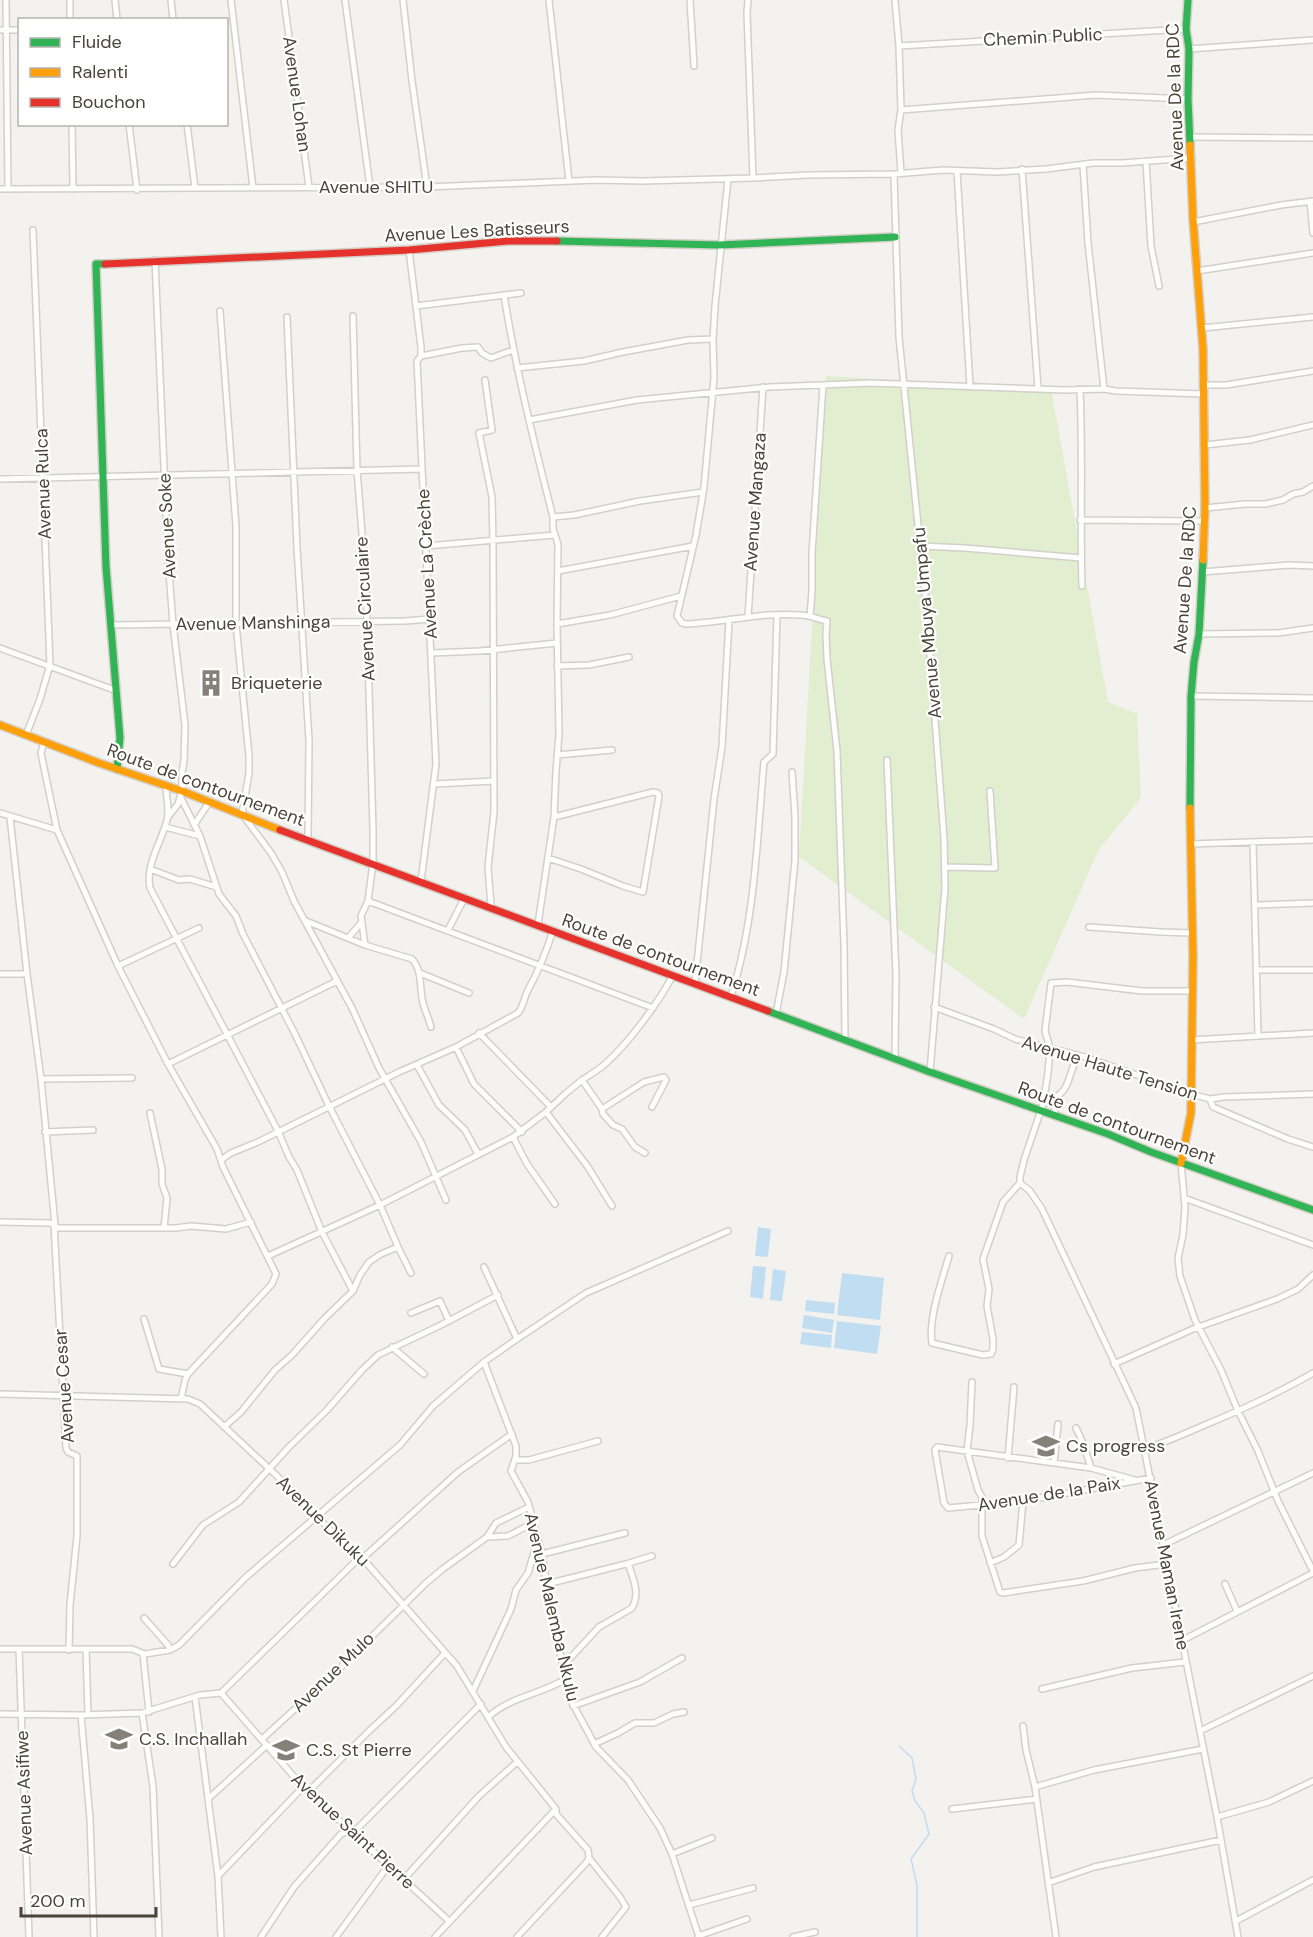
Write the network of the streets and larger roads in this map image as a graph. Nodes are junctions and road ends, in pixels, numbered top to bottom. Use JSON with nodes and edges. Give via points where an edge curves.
{"nodes":[{"id":1,"x":6,"y":0,"type":"edge"},
{"id":2,"x":70,"y":0,"type":"edge"},
{"id":3,"x":115,"y":0,"type":"edge"},
{"id":4,"x":171,"y":0,"type":"edge"},
{"id":5,"x":231,"y":0,"type":"edge"},
{"id":6,"x":284,"y":0,"type":"edge"},
{"id":7,"x":345,"y":0,"type":"edge"},
{"id":8,"x":403,"y":0,"type":"edge"},
{"id":9,"x":549,"y":0,"type":"edge"},
{"id":10,"x":690,"y":0,"type":"edge"},
{"id":11,"x":748,"y":0,"type":"edge"},
{"id":12,"x":895,"y":0,"type":"edge"},
{"id":13,"x":1188,"y":0,"type":"edge"},
{"id":14,"x":70,"y":18,"type":"edge"},
{"id":15,"x":117,"y":18,"type":"edge"},
{"id":16,"x":173,"y":18,"type":"edge"},
{"id":17,"x":1186,"y":28,"type":"junction"},
{"id":18,"x":3,"y":30,"type":"edge"},
{"id":19,"x":1313,"y":40,"type":"edge"},
{"id":20,"x":899,"y":46,"type":"junction"},
{"id":21,"x":1189,"y":49,"type":"junction"},
{"id":22,"x":694,"y":66,"type":"dead end"},
{"id":23,"x":1188,"y":99,"type":"junction"},
{"id":24,"x":902,"y":110,"type":"junction"},
{"id":25,"x":72,"y":126,"type":"edge"},
{"id":26,"x":129,"y":126,"type":"edge"},
{"id":27,"x":187,"y":126,"type":"edge"},
{"id":28,"x":1191,"y":137,"type":"junction"},
{"id":29,"x":1313,"y":138,"type":"edge"},
{"id":30,"x":1192,"y":158,"type":"junction"},
{"id":31,"x":1146,"y":161,"type":"junction"},
{"id":32,"x":1083,"y":165,"type":"junction"},
{"id":33,"x":1022,"y":169,"type":"junction"},
{"id":34,"x":957,"y":171,"type":"junction"},
{"id":35,"x":897,"y":173,"type":"junction"},
{"id":36,"x":753,"y":178,"type":"junction"},
{"id":37,"x":728,"y":179,"type":"junction"},
{"id":38,"x":569,"y":181,"type":"junction"},
{"id":39,"x":370,"y":187,"type":"junction"},
{"id":40,"x":427,"y":187,"type":"junction"},
{"id":41,"x":195,"y":188,"type":"junction"},
{"id":42,"x":253,"y":188,"type":"junction"},
{"id":43,"x":309,"y":188,"type":"junction"},
{"id":44,"x":0,"y":189,"type":"edge"},
{"id":45,"x":8,"y":189,"type":"junction"},
{"id":46,"x":73,"y":189,"type":"junction"},
{"id":47,"x":137,"y":189,"type":"junction"},
{"id":48,"x":1312,"y":201,"type":"edge"},
{"id":49,"x":1193,"y":222,"type":"junction"},
{"id":50,"x":33,"y":230,"type":"dead end"},
{"id":51,"x":1313,"y":233,"type":"edge"},
{"id":52,"x":896,"y":237,"type":"junction"},
{"id":53,"x":722,"y":245,"type":"junction"},
{"id":54,"x":409,"y":250,"type":"junction"},
{"id":55,"x":1313,"y":254,"type":"edge"},
{"id":56,"x":155,"y":260,"type":"junction"},
{"id":57,"x":1197,"y":271,"type":"junction"},
{"id":58,"x":1159,"y":286,"type":"dead end"},
{"id":59,"x":521,"y":292,"type":"dead end"},
{"id":60,"x":504,"y":295,"type":"junction"},
{"id":61,"x":416,"y":306,"type":"junction"},
{"id":62,"x":220,"y":311,"type":"dead end"},
{"id":63,"x":354,"y":316,"type":"dead end"},
{"id":64,"x":287,"y":317,"type":"dead end"},
{"id":65,"x":1313,"y":317,"type":"edge"},
{"id":66,"x":1202,"y":328,"type":"junction"},
{"id":67,"x":713,"y":339,"type":"junction"},
{"id":68,"x":513,"y":351,"type":"junction"},
{"id":69,"x":421,"y":356,"type":"junction"},
{"id":70,"x":517,"y":368,"type":"junction"},
{"id":71,"x":1313,"y":370,"type":"edge"},
{"id":72,"x":486,"y":380,"type":"dead end"},
{"id":73,"x":905,"y":384,"type":"junction"},
{"id":74,"x":823,"y":385,"type":"junction"},
{"id":75,"x":1204,"y":385,"type":"junction"},
{"id":76,"x":970,"y":386,"type":"junction"},
{"id":77,"x":763,"y":387,"type":"junction"},
{"id":78,"x":1038,"y":388,"type":"junction"},
{"id":79,"x":1080,"y":389,"type":"junction"},
{"id":80,"x":1104,"y":389,"type":"junction"},
{"id":81,"x":712,"y":391,"type":"junction"},
{"id":82,"x":1203,"y":394,"type":"junction"},
{"id":83,"x":529,"y":420,"type":"junction"},
{"id":84,"x":1313,"y":425,"type":"edge"},
{"id":85,"x":1205,"y":445,"type":"junction"},
{"id":86,"x":422,"y":469,"type":"junction"},
{"id":87,"x":357,"y":470,"type":"junction"},
{"id":88,"x":294,"y":472,"type":"junction"},
{"id":89,"x":232,"y":474,"type":"junction"},
{"id":90,"x":103,"y":476,"type":"junction"},
{"id":91,"x":165,"y":476,"type":"junction"},
{"id":92,"x":42,"y":478,"type":"junction"},
{"id":93,"x":0,"y":479,"type":"edge"},
{"id":94,"x":1313,"y":486,"type":"edge"},
{"id":95,"x":703,"y":492,"type":"junction"},
{"id":96,"x":1205,"y":508,"type":"junction"},
{"id":97,"x":553,"y":517,"type":"junction"},
{"id":98,"x":1080,"y":520,"type":"junction"},
{"id":99,"x":1205,"y":521,"type":"junction"},
{"id":100,"x":555,"y":535,"type":"junction"},
{"id":101,"x":493,"y":539,"type":"junction"},
{"id":102,"x":426,"y":546,"type":"junction"},
{"id":103,"x":693,"y":546,"type":"junction"},
{"id":104,"x":920,"y":546,"type":"junction"},
{"id":105,"x":1081,"y":558,"type":"junction"},
{"id":106,"x":1313,"y":566,"type":"edge"},
{"id":107,"x":558,"y":571,"type":"junction"},
{"id":108,"x":1202,"y":572,"type":"junction"},
{"id":109,"x":1082,"y":586,"type":"dead end"},
{"id":110,"x":681,"y":596,"type":"junction"},
{"id":111,"x":777,"y":615,"type":"junction"},
{"id":112,"x":810,"y":616,"type":"junction"},
{"id":113,"x":748,"y":617,"type":"junction"},
{"id":114,"x":430,"y":619,"type":"junction"},
{"id":115,"x":729,"y":620,"type":"junction"},
{"id":116,"x":366,"y":621,"type":"junction"},
{"id":117,"x":301,"y":623,"type":"junction"},
{"id":118,"x":173,"y":624,"type":"junction"},
{"id":119,"x":236,"y":624,"type":"junction"},
{"id":120,"x":557,"y":624,"type":"junction"},
{"id":121,"x":111,"y":625,"type":"junction"},
{"id":122,"x":1313,"y":628,"type":"edge"},
{"id":123,"x":1199,"y":634,"type":"junction"},
{"id":124,"x":557,"y":643,"type":"junction"},
{"id":125,"x":0,"y":648,"type":"edge"},
{"id":126,"x":493,"y":649,"type":"junction"},
{"id":127,"x":432,"y":653,"type":"junction"},
{"id":128,"x":629,"y":657,"type":"dead end"},
{"id":129,"x":50,"y":665,"type":"junction"},
{"id":130,"x":557,"y":666,"type":"junction"},
{"id":131,"x":117,"y":691,"type":"junction"},
{"id":132,"x":1191,"y":696,"type":"junction"},
{"id":133,"x":1313,"y":698,"type":"edge"},
{"id":134,"x":0,"y":725,"type":"edge"},
{"id":135,"x":26,"y":735,"type":"junction"},
{"id":136,"x":44,"y":742,"type":"junction"},
{"id":137,"x":612,"y":750,"type":"dead end"},
{"id":138,"x":557,"y":755,"type":"junction"},
{"id":139,"x":887,"y":760,"type":"dead end"},
{"id":140,"x":117,"y":769,"type":"junction"},
{"id":141,"x":792,"y":772,"type":"dead end"},
{"id":142,"x":494,"y":781,"type":"junction"},
{"id":143,"x":434,"y":784,"type":"junction"},
{"id":144,"x":166,"y":787,"type":"junction"},
{"id":145,"x":990,"y":791,"type":"dead end"},
{"id":146,"x":181,"y":794,"type":"junction"},
{"id":147,"x":210,"y":801,"type":"junction"},
{"id":148,"x":0,"y":813,"type":"edge"},
{"id":149,"x":242,"y":814,"type":"junction"},
{"id":150,"x":10,"y":817,"type":"junction"},
{"id":151,"x":168,"y":817,"type":"junction"},
{"id":152,"x":554,"y":817,"type":"junction"},
{"id":153,"x":194,"y":825,"type":"junction"},
{"id":154,"x":165,"y":827,"type":"junction"},
{"id":155,"x":57,"y":830,"type":"junction"},
{"id":156,"x":200,"y":836,"type":"junction"},
{"id":157,"x":308,"y":838,"type":"junction"},
{"id":158,"x":1313,"y":840,"type":"edge"},
{"id":159,"x":1253,"y":842,"type":"junction"},
{"id":160,"x":1190,"y":844,"type":"junction"},
{"id":161,"x":548,"y":858,"type":"junction"},
{"id":162,"x":373,"y":863,"type":"junction"},
{"id":163,"x":945,"y":867,"type":"junction"},
{"id":164,"x":150,"y":869,"type":"junction"},
{"id":165,"x":421,"y":880,"type":"junction"},
{"id":166,"x":216,"y":887,"type":"junction"},
{"id":167,"x":465,"y":897,"type":"junction"},
{"id":168,"x":368,"y":901,"type":"junction"},
{"id":169,"x":1313,"y":903,"type":"edge"},
{"id":170,"x":1256,"y":905,"type":"junction"},
{"id":171,"x":491,"y":906,"type":"junction"},
{"id":172,"x":306,"y":921,"type":"junction"},
{"id":173,"x":361,"y":923,"type":"junction"},
{"id":174,"x":538,"y":924,"type":"junction"},
{"id":175,"x":1089,"y":927,"type":"dead end"},
{"id":176,"x":199,"y":928,"type":"dead end"},
{"id":177,"x":448,"y":930,"type":"junction"},
{"id":178,"x":553,"y":930,"type":"junction"},
{"id":179,"x":1192,"y":933,"type":"junction"},
{"id":180,"x":349,"y":937,"type":"junction"},
{"id":181,"x":176,"y":939,"type":"junction"},
{"id":182,"x":365,"y":945,"type":"junction"},
{"id":183,"x":542,"y":965,"type":"junction"},
{"id":184,"x":118,"y":966,"type":"junction"},
{"id":185,"x":1257,"y":970,"type":"junction"},
{"id":186,"x":1313,"y":970,"type":"edge"},
{"id":187,"x":420,"y":973,"type":"junction"},
{"id":188,"x":0,"y":974,"type":"edge"},
{"id":189,"x":27,"y":974,"type":"junction"},
{"id":190,"x":673,"y":975,"type":"junction"},
{"id":191,"x":337,"y":981,"type":"junction"},
{"id":192,"x":695,"y":983,"type":"junction"},
{"id":193,"x":1193,"y":992,"type":"junction"},
{"id":194,"x":469,"y":993,"type":"dead end"},
{"id":195,"x":731,"y":996,"type":"junction"},
{"id":196,"x":934,"y":1007,"type":"junction"},
{"id":197,"x":653,"y":1008,"type":"junction"},
{"id":198,"x":281,"y":1009,"type":"junction"},
{"id":199,"x":776,"y":1014,"type":"junction"},
{"id":200,"x":431,"y":1027,"type":"dead end"},
{"id":201,"x":479,"y":1033,"type":"junction"},
{"id":202,"x":1313,"y":1033,"type":"edge"},
{"id":203,"x":226,"y":1036,"type":"junction"},
{"id":204,"x":1258,"y":1036,"type":"junction"},
{"id":205,"x":845,"y":1040,"type":"junction"},
{"id":206,"x":1191,"y":1040,"type":"junction"},
{"id":207,"x":456,"y":1047,"type":"junction"},
{"id":208,"x":1050,"y":1048,"type":"junction"},
{"id":209,"x":1078,"y":1054,"type":"junction"},
{"id":210,"x":895,"y":1058,"type":"junction"},
{"id":211,"x":168,"y":1064,"type":"junction"},
{"id":212,"x":417,"y":1065,"type":"junction"},
{"id":213,"x":930,"y":1072,"type":"junction"},
{"id":214,"x":132,"y":1078,"type":"dead end"},
{"id":215,"x":41,"y":1079,"type":"junction"},
{"id":216,"x":386,"y":1079,"type":"junction"},
{"id":217,"x":582,"y":1080,"type":"junction"},
{"id":218,"x":1190,"y":1094,"type":"junction"},
{"id":219,"x":1313,"y":1094,"type":"edge"},
{"id":220,"x":1058,"y":1098,"type":"junction"},
{"id":221,"x":1210,"y":1099,"type":"junction"},
{"id":222,"x":329,"y":1106,"type":"junction"},
{"id":223,"x":652,"y":1107,"type":"dead end"},
{"id":224,"x":1042,"y":1107,"type":"junction"},
{"id":225,"x":602,"y":1109,"type":"junction"},
{"id":226,"x":549,"y":1110,"type":"junction"},
{"id":227,"x":150,"y":1113,"type":"dead end"},
{"id":228,"x":1053,"y":1115,"type":"junction"},
{"id":229,"x":93,"y":1130,"type":"dead end"},
{"id":230,"x":278,"y":1131,"type":"junction"},
{"id":231,"x":45,"y":1132,"type":"junction"},
{"id":232,"x":522,"y":1132,"type":"junction"},
{"id":233,"x":513,"y":1137,"type":"junction"},
{"id":234,"x":1313,"y":1147,"type":"edge"},
{"id":235,"x":645,"y":1153,"type":"dead end"},
{"id":236,"x":478,"y":1154,"type":"junction"},
{"id":237,"x":221,"y":1160,"type":"junction"},
{"id":238,"x":1181,"y":1163,"type":"junction"},
{"id":239,"x":436,"y":1177,"type":"junction"},
{"id":240,"x":1020,"y":1183,"type":"junction"},
{"id":241,"x":1184,"y":1198,"type":"junction"},
{"id":242,"x":446,"y":1200,"type":"dead end"},
{"id":243,"x":380,"y":1204,"type":"junction"},
{"id":244,"x":555,"y":1204,"type":"dead end"},
{"id":245,"x":612,"y":1206,"type":"dead end"},
{"id":246,"x":1313,"y":1210,"type":"edge"},
{"id":247,"x":0,"y":1221,"type":"edge"},
{"id":248,"x":251,"y":1222,"type":"junction"},
{"id":249,"x":54,"y":1225,"type":"junction"},
{"id":250,"x":164,"y":1228,"type":"junction"},
{"id":251,"x":322,"y":1232,"type":"junction"},
{"id":252,"x":728,"y":1232,"type":"dead end"},
{"id":253,"x":1313,"y":1245,"type":"edge"},
{"id":254,"x":398,"y":1246,"type":"junction"},
{"id":255,"x":268,"y":1256,"type":"junction"},
{"id":256,"x":949,"y":1256,"type":"dead end"},
{"id":257,"x":484,"y":1267,"type":"dead end"},
{"id":258,"x":411,"y":1273,"type":"dead end"},
{"id":259,"x":1313,"y":1275,"type":"edge"},
{"id":260,"x":352,"y":1291,"type":"junction"},
{"id":261,"x":498,"y":1295,"type":"junction"},
{"id":262,"x":411,"y":1312,"type":"dead end"},
{"id":263,"x":144,"y":1319,"type":"dead end"},
{"id":264,"x":449,"y":1321,"type":"junction"},
{"id":265,"x":1198,"y":1327,"type":"junction"},
{"id":266,"x":517,"y":1339,"type":"junction"},
{"id":267,"x":392,"y":1347,"type":"junction"},
{"id":268,"x":484,"y":1362,"type":"junction"},
{"id":269,"x":1114,"y":1364,"type":"junction"},
{"id":270,"x":1313,"y":1373,"type":"edge"},
{"id":271,"x":188,"y":1374,"type":"junction"},
{"id":272,"x":424,"y":1374,"type":"dead end"},
{"id":273,"x":972,"y":1382,"type":"dead end"},
{"id":274,"x":1014,"y":1387,"type":"dead end"},
{"id":275,"x":0,"y":1394,"type":"edge"},
{"id":276,"x":63,"y":1397,"type":"junction"},
{"id":277,"x":181,"y":1399,"type":"junction"},
{"id":278,"x":1238,"y":1411,"type":"junction"},
{"id":279,"x":1058,"y":1424,"type":"dead end"},
{"id":280,"x":224,"y":1427,"type":"junction"},
{"id":281,"x":1076,"y":1428,"type":"dead end"},
{"id":282,"x":512,"y":1434,"type":"junction"},
{"id":283,"x":598,"y":1441,"type":"dead end"},
{"id":284,"x":1144,"y":1449,"type":"junction"},
{"id":285,"x":967,"y":1452,"type":"junction"},
{"id":286,"x":1008,"y":1458,"type":"junction"},
{"id":287,"x":515,"y":1460,"type":"junction"},
{"id":288,"x":1054,"y":1463,"type":"junction"},
{"id":289,"x":1091,"y":1468,"type":"junction"},
{"id":290,"x":270,"y":1470,"type":"junction"},
{"id":291,"x":1313,"y":1473,"type":"edge"},
{"id":292,"x":1151,"y":1478,"type":"junction"},
{"id":293,"x":1136,"y":1480,"type":"junction"},
{"id":294,"x":1275,"y":1493,"type":"junction"},
{"id":295,"x":1023,"y":1501,"type":"junction"},
{"id":296,"x":982,"y":1505,"type":"junction"},
{"id":297,"x":529,"y":1507,"type":"junction"},
{"id":298,"x":316,"y":1515,"type":"junction"},
{"id":299,"x":533,"y":1523,"type":"junction"},
{"id":300,"x":625,"y":1533,"type":"dead end"},
{"id":301,"x":488,"y":1537,"type":"junction"},
{"id":302,"x":538,"y":1539,"type":"junction"},
{"id":303,"x":1163,"y":1545,"type":"junction"},
{"id":304,"x":542,"y":1554,"type":"junction"},
{"id":305,"x":652,"y":1556,"type":"dead end"},
{"id":306,"x":360,"y":1558,"type":"junction"},
{"id":307,"x":990,"y":1563,"type":"junction"},
{"id":308,"x":173,"y":1564,"type":"dead end"},
{"id":309,"x":626,"y":1564,"type":"junction"},
{"id":310,"x":1167,"y":1564,"type":"junction"},
{"id":311,"x":1313,"y":1572,"type":"edge"},
{"id":312,"x":547,"y":1584,"type":"junction"},
{"id":313,"x":1225,"y":1584,"type":"dead end"},
{"id":314,"x":403,"y":1605,"type":"junction"},
{"id":315,"x":1237,"y":1611,"type":"junction"},
{"id":316,"x":144,"y":1618,"type":"dead end"},
{"id":317,"x":1181,"y":1641,"type":"junction"},
{"id":318,"x":0,"y":1649,"type":"edge"},
{"id":319,"x":19,"y":1649,"type":"junction"},
{"id":320,"x":86,"y":1649,"type":"junction"},
{"id":321,"x":69,"y":1650,"type":"junction"},
{"id":322,"x":170,"y":1650,"type":"junction"},
{"id":323,"x":445,"y":1653,"type":"junction"},
{"id":324,"x":143,"y":1654,"type":"junction"},
{"id":325,"x":682,"y":1658,"type":"dead end"},
{"id":326,"x":1185,"y":1662,"type":"junction"},
{"id":327,"x":563,"y":1666,"type":"junction"},
{"id":328,"x":1313,"y":1676,"type":"edge"},
{"id":329,"x":566,"y":1679,"type":"junction"},
{"id":330,"x":1042,"y":1689,"type":"dead end"},
{"id":331,"x":473,"y":1691,"type":"junction"},
{"id":332,"x":221,"y":1693,"type":"junction"},
{"id":333,"x":195,"y":1696,"type":"junction"},
{"id":334,"x":481,"y":1704,"type":"junction"},
{"id":335,"x":573,"y":1706,"type":"junction"},
{"id":336,"x":684,"y":1712,"type":"dead end"},
{"id":337,"x":145,"y":1713,"type":"junction"},
{"id":338,"x":0,"y":1714,"type":"edge"},
{"id":339,"x":21,"y":1714,"type":"junction"},
{"id":340,"x":85,"y":1715,"type":"junction"},
{"id":341,"x":488,"y":1717,"type":"junction"},
{"id":342,"x":1023,"y":1726,"type":"dead end"},
{"id":343,"x":1200,"y":1731,"type":"junction"},
{"id":344,"x":262,"y":1739,"type":"junction"},
{"id":345,"x":594,"y":1744,"type":"junction"},
{"id":346,"x":267,"y":1745,"type":"junction"},
{"id":347,"x":1203,"y":1749,"type":"junction"},
{"id":348,"x":517,"y":1762,"type":"junction"},
{"id":349,"x":1311,"y":1781,"type":"edge"},
{"id":350,"x":303,"y":1787,"type":"junction"},
{"id":351,"x":1035,"y":1787,"type":"junction"},
{"id":352,"x":1313,"y":1790,"type":"edge"},
{"id":353,"x":308,"y":1792,"type":"junction"},
{"id":354,"x":208,"y":1799,"type":"junction"},
{"id":355,"x":1037,"y":1799,"type":"junction"},
{"id":356,"x":556,"y":1809,"type":"junction"},
{"id":357,"x":952,"y":1809,"type":"dead end"},
{"id":358,"x":1218,"y":1817,"type":"junction"},
{"id":359,"x":350,"y":1831,"type":"junction"},
{"id":360,"x":712,"y":1838,"type":"dead end"},
{"id":361,"x":1221,"y":1840,"type":"junction"},
{"id":362,"x":672,"y":1854,"type":"junction"},
{"id":363,"x":589,"y":1858,"type":"junction"},
{"id":364,"x":388,"y":1866,"type":"junction"},
{"id":365,"x":218,"y":1876,"type":"junction"},
{"id":366,"x":404,"y":1879,"type":"junction"},
{"id":367,"x":1313,"y":1880,"type":"edge"},
{"id":368,"x":1048,"y":1883,"type":"junction"},
{"id":369,"x":753,"y":1888,"type":"dead end"},
{"id":370,"x":689,"y":1905,"type":"junction"},
{"id":371,"x":747,"y":1919,"type":"dead end"},
{"id":372,"x":449,"y":1921,"type":"junction"},
{"id":373,"x":1236,"y":1921,"type":"junction"},
{"id":374,"x":815,"y":1932,"type":"dead end"},
{"id":375,"x":1238,"y":1936,"type":"edge"},
{"id":376,"x":29,"y":1937,"type":"edge"},
{"id":377,"x":94,"y":1937,"type":"edge"},
{"id":378,"x":159,"y":1937,"type":"edge"},
{"id":379,"x":221,"y":1937,"type":"edge"},
{"id":380,"x":261,"y":1937,"type":"edge"},
{"id":381,"x":336,"y":1937,"type":"edge"},
{"id":382,"x":435,"y":1937,"type":"edge"},
{"id":383,"x":517,"y":1937,"type":"edge"},
{"id":384,"x":602,"y":1937,"type":"edge"},
{"id":385,"x":698,"y":1937,"type":"edge"},
{"id":386,"x":793,"y":1937,"type":"edge"},
{"id":387,"x":1056,"y":1937,"type":"edge"},
{"id":388,"x":1230,"y":1937,"type":"edge"}],
"edges":[{"from":1,"to":18,"type":"street"},
{"from":2,"to":14,"type":"street"},
{"from":3,"to":15,"type":"street"},
{"from":4,"to":16,"type":"street"},
{"from":5,"to":42,"type":"street"},
{"from":6,"to":43,"type":"street","name":"Avenue Lohan"},
{"from":7,"to":39,"type":"street"},
{"from":8,"to":40,"type":"street"},
{"from":9,"to":38,"type":"street"},
{"from":10,"to":22,"type":"street"},
{"from":11,"to":36,"type":"street"},
{"from":12,"to":20,"type":"street","name":"Avenue Mbuya Umpafu"},
{"from":13,"to":17,"type":"street","name":"Avenue De la RDC"},
{"from":17,"to":20,"type":"street","name":"Chemin Public"},
{"from":17,"to":21,"type":"street","name":"Avenue De la RDC"},
{"from":18,"to":45,"type":"street"},
{"from":19,"to":21,"type":"street"},
{"from":20,"to":24,"type":"street","name":"Avenue Mbuya Umpafu"},
{"from":21,"to":23,"type":"street","name":"Avenue De la RDC"},
{"from":23,"to":24,"type":"street","via":[[1096,95]]},
{"from":23,"to":28,"type":"street","name":"Avenue De la RDC"},
{"from":24,"to":35,"type":"street","name":"Avenue Mbuya Umpafu"},
{"from":25,"to":46,"type":"street"},
{"from":26,"to":47,"type":"street"},
{"from":27,"to":41,"type":"street"},
{"from":28,"to":29,"type":"street"},
{"from":28,"to":30,"type":"street","name":"Avenue De la RDC"},
{"from":30,"to":31,"type":"street","name":"Avenue SHITU"},
{"from":30,"to":49,"type":"street","name":"Avenue De la RDC"},
{"from":31,"to":32,"type":"street","name":"Avenue SHITU"},
{"from":31,"to":58,"type":"street","via":[[1151,246]]},
{"from":32,"to":33,"type":"street","name":"Avenue SHITU"},
{"from":32,"to":80,"type":"street"},
{"from":33,"to":34,"type":"street","name":"Avenue SHITU"},
{"from":33,"to":78,"type":"street"},
{"from":34,"to":35,"type":"street","name":"Avenue SHITU"},
{"from":34,"to":76,"type":"street"},
{"from":35,"to":36,"type":"street","name":"Avenue SHITU"},
{"from":35,"to":52,"type":"street","name":"Avenue Mbuya Umpafu"},
{"from":36,"to":37,"type":"street","name":"Avenue SHITU"},
{"from":37,"to":38,"type":"street","name":"Avenue SHITU"},
{"from":37,"to":53,"type":"street"},
{"from":38,"to":40,"type":"street","name":"Avenue SHITU"},
{"from":39,"to":40,"type":"street","name":"Avenue SHITU"},
{"from":39,"to":43,"type":"street","name":"Avenue SHITU"},
{"from":41,"to":42,"type":"street","name":"Avenue SHITU"},
{"from":41,"to":47,"type":"street","name":"Avenue SHITU"},
{"from":42,"to":43,"type":"street","name":"Avenue SHITU"},
{"from":44,"to":45,"type":"street","name":"Avenue SHITU"},
{"from":45,"to":46,"type":"street","name":"Avenue SHITU"},
{"from":46,"to":47,"type":"street","name":"Avenue SHITU"},
{"from":48,"to":49,"type":"street"},
{"from":48,"to":51,"type":"street"},
{"from":49,"to":57,"type":"street","name":"Avenue De la RDC"},
{"from":50,"to":92,"type":"street","name":"Avenue Rulca"},
{"from":52,"to":53,"type":"street","name":"Avenue Les Batisseurs"},
{"from":52,"to":73,"type":"street","name":"Avenue Mbuya Umpafu","via":[[899,337]]},
{"from":53,"to":54,"type":"street","name":"Avenue Les Batisseurs","via":[[508,241]]},
{"from":53,"to":67,"type":"street"},
{"from":54,"to":56,"type":"street","name":"Avenue Les Batisseurs"},
{"from":54,"to":61,"type":"street","name":"Avenue La Crèche"},
{"from":55,"to":57,"type":"street"},
{"from":56,"to":90,"type":"street","name":"Avenue Les Batisseurs","via":[[96,264]]},
{"from":56,"to":91,"type":"street","name":"Avenue Soke"},
{"from":57,"to":66,"type":"street","name":"Avenue De la RDC"},
{"from":59,"to":60,"type":"street"},
{"from":60,"to":61,"type":"street"},
{"from":60,"to":68,"type":"street"},
{"from":61,"to":69,"type":"street","name":"Avenue La Crèche"},
{"from":62,"to":89,"type":"street"},
{"from":63,"to":87,"type":"street","name":"Avenue Circulaire"},
{"from":64,"to":88,"type":"street"},
{"from":65,"to":66,"type":"street"},
{"from":66,"to":75,"type":"street","name":"Avenue De la RDC"},
{"from":67,"to":70,"type":"street"},
{"from":67,"to":81,"type":"street"},
{"from":68,"to":69,"type":"street","via":[[491,357],[478,348],[462,348]]},
{"from":68,"to":70,"type":"street"},
{"from":69,"to":86,"type":"street","name":"Avenue La Crèche","via":[[417,361]]},
{"from":70,"to":83,"type":"street"},
{"from":71,"to":75,"type":"street"},
{"from":72,"to":101,"type":"street","via":[[492,430],[479,433],[492,497]]},
{"from":73,"to":74,"type":"street"},
{"from":73,"to":76,"type":"street"},
{"from":73,"to":104,"type":"street","name":"Avenue Mbuya Umpafu"},
{"from":74,"to":77,"type":"street"},
{"from":74,"to":112,"type":"street"},
{"from":75,"to":82,"type":"street","name":"Avenue De la RDC"},
{"from":76,"to":78,"type":"street"},
{"from":77,"to":81,"type":"street"},
{"from":77,"to":113,"type":"street","name":"Avenue Mangaza"},
{"from":78,"to":79,"type":"street"},
{"from":79,"to":80,"type":"street"},
{"from":79,"to":98,"type":"street"},
{"from":80,"to":82,"type":"street"},
{"from":81,"to":83,"type":"street"},
{"from":81,"to":95,"type":"street"},
{"from":82,"to":85,"type":"street","name":"Avenue De la RDC"},
{"from":83,"to":97,"type":"street"},
{"from":84,"to":85,"type":"street","via":[[1250,440]]},
{"from":85,"to":96,"type":"street","name":"Avenue De la RDC"},
{"from":86,"to":87,"type":"street"},
{"from":86,"to":102,"type":"street","name":"Avenue La Crèche"},
{"from":87,"to":88,"type":"street"},
{"from":87,"to":116,"type":"street","name":"Avenue Circulaire"},
{"from":88,"to":89,"type":"street"},
{"from":88,"to":117,"type":"street"},
{"from":89,"to":91,"type":"street"},
{"from":89,"to":119,"type":"street"},
{"from":90,"to":91,"type":"street"},
{"from":90,"to":92,"type":"street"},
{"from":90,"to":121,"type":"street"},
{"from":91,"to":118,"type":"street","name":"Avenue Soke"},
{"from":92,"to":93,"type":"street"},
{"from":92,"to":129,"type":"street","name":"Avenue Rulca"},
{"from":94,"to":96,"type":"street","via":[[1265,504]]},
{"from":95,"to":97,"type":"street"},
{"from":95,"to":103,"type":"street"},
{"from":96,"to":99,"type":"street","name":"Avenue De la RDC"},
{"from":97,"to":100,"type":"street"},
{"from":98,"to":99,"type":"street"},
{"from":98,"to":105,"type":"street"},
{"from":99,"to":108,"type":"street","name":"Avenue De la RDC"},
{"from":100,"to":101,"type":"street"},
{"from":100,"to":107,"type":"street"},
{"from":101,"to":102,"type":"street"},
{"from":101,"to":126,"type":"street"},
{"from":102,"to":114,"type":"street","name":"Avenue La Crèche"},
{"from":103,"to":107,"type":"street"},
{"from":103,"to":110,"type":"street"},
{"from":104,"to":105,"type":"street"},
{"from":104,"to":163,"type":"street","name":"Avenue Mbuya Umpafu"},
{"from":105,"to":109,"type":"street"},
{"from":106,"to":108,"type":"street"},
{"from":107,"to":120,"type":"street"},
{"from":108,"to":123,"type":"street","name":"Avenue De la RDC"},
{"from":110,"to":115,"type":"street","via":[[677,616],[682,623]]},
{"from":110,"to":120,"type":"street"},
{"from":111,"to":112,"type":"street"},
{"from":111,"to":113,"type":"street"},
{"from":111,"to":195,"type":"street","via":[[773,754],[764,762],[748,925]]},
{"from":112,"to":205,"type":"street","via":[[828,621],[827,669],[838,779]]},
{"from":113,"to":115,"type":"street"},
{"from":114,"to":116,"type":"street","name":"Avenue Manshinga"},
{"from":114,"to":127,"type":"street","name":"Avenue La Crèche"},
{"from":115,"to":192,"type":"street","via":[[722,747]]},
{"from":116,"to":117,"type":"street","name":"Avenue Manshinga"},
{"from":116,"to":162,"type":"street","name":"Avenue Circulaire"},
{"from":117,"to":119,"type":"street","name":"Avenue Manshinga"},
{"from":117,"to":157,"type":"street","via":[[309,740]]},
{"from":118,"to":119,"type":"street","name":"Avenue Manshinga"},
{"from":118,"to":121,"type":"street","name":"Avenue Manshinga"},
{"from":118,"to":146,"type":"street","name":"Avenue Soke","via":[[185,712]]},
{"from":119,"to":149,"type":"street","via":[[249,756]]},
{"from":120,"to":124,"type":"street"},
{"from":121,"to":131,"type":"street"},
{"from":122,"to":123,"type":"street","via":[[1278,633]]},
{"from":123,"to":132,"type":"street","name":"Avenue De la RDC"},
{"from":124,"to":126,"type":"street"},
{"from":124,"to":130,"type":"street"},
{"from":125,"to":129,"type":"street"},
{"from":126,"to":127,"type":"street"},
{"from":126,"to":142,"type":"street"},
{"from":127,"to":143,"type":"street","name":"Avenue La Crèche"},
{"from":128,"to":130,"type":"street"},
{"from":129,"to":131,"type":"street"},
{"from":129,"to":135,"type":"street","name":"Avenue Rulca"},
{"from":130,"to":138,"type":"street"},
{"from":131,"to":140,"type":"street"},
{"from":132,"to":133,"type":"street"},
{"from":132,"to":160,"type":"street","name":"Avenue De la RDC"},
{"from":134,"to":135,"type":"street","name":"Route de contournement"},
{"from":135,"to":136,"type":"street","name":"Route de contournement"},
{"from":136,"to":140,"type":"street","name":"Route de contournement"},
{"from":136,"to":155,"type":"street","via":[[41,753]]},
{"from":137,"to":138,"type":"street"},
{"from":138,"to":152,"type":"street"},
{"from":139,"to":210,"type":"street","via":[[896,974]]},
{"from":140,"to":144,"type":"street","name":"Route de contournement"},
{"from":141,"to":199,"type":"street","via":[[795,860]]},
{"from":142,"to":143,"type":"street"},
{"from":142,"to":171,"type":"street","via":[[488,867]]},
{"from":143,"to":165,"type":"street","name":"Avenue La Crèche"},
{"from":144,"to":146,"type":"street","name":"Route de contournement"},
{"from":144,"to":151,"type":"street"},
{"from":145,"to":163,"type":"street","via":[[995,867]]},
{"from":146,"to":147,"type":"street","name":"Route de contournement"},
{"from":146,"to":151,"type":"street"},
{"from":146,"to":153,"type":"street"},
{"from":147,"to":149,"type":"street","name":"Route de contournement"},
{"from":147,"to":153,"type":"street"},
{"from":148,"to":150,"type":"street"},
{"from":149,"to":157,"type":"street","name":"Route de contournement"},
{"from":149,"to":172,"type":"street","via":[[277,863]]},
{"from":150,"to":155,"type":"street"},
{"from":150,"to":189,"type":"street","name":"Avenue Cesar"},
{"from":151,"to":154,"type":"street"},
{"from":152,"to":161,"type":"street"},
{"from":152,"to":161,"type":"street","via":[[653,792],[659,795],[643,892]]},
{"from":153,"to":156,"type":"street"},
{"from":154,"to":156,"type":"street"},
{"from":154,"to":164,"type":"street"},
{"from":155,"to":184,"type":"street"},
{"from":156,"to":166,"type":"street"},
{"from":157,"to":162,"type":"street","name":"Route de contournement"},
{"from":158,"to":159,"type":"street"},
{"from":159,"to":160,"type":"street"},
{"from":159,"to":170,"type":"street"},
{"from":160,"to":179,"type":"street","name":"Avenue De la RDC"},
{"from":161,"to":174,"type":"street"},
{"from":162,"to":165,"type":"street","name":"Route de contournement"},
{"from":162,"to":168,"type":"street","name":"Avenue Circulaire"},
{"from":163,"to":196,"type":"street","name":"Avenue Mbuya Umpafu"},
{"from":164,"to":166,"type":"street"},
{"from":164,"to":181,"type":"street","via":[[150,888]]},
{"from":165,"to":167,"type":"street","name":"Route de contournement"},
{"from":166,"to":198,"type":"street","via":[[236,916]]},
{"from":167,"to":171,"type":"street","name":"Route de contournement"},
{"from":167,"to":177,"type":"street"},
{"from":168,"to":173,"type":"street"},
{"from":168,"to":177,"type":"street"},
{"from":169,"to":170,"type":"street"},
{"from":170,"to":185,"type":"street"},
{"from":171,"to":174,"type":"street","name":"Route de contournement"},
{"from":172,"to":180,"type":"street"},
{"from":172,"to":191,"type":"street"},
{"from":173,"to":180,"type":"street"},
{"from":173,"to":182,"type":"street"},
{"from":174,"to":178,"type":"street","name":"Route de contournement"},
{"from":175,"to":179,"type":"street"},
{"from":176,"to":181,"type":"street"},
{"from":177,"to":183,"type":"street"},
{"from":178,"to":183,"type":"street"},
{"from":178,"to":190,"type":"street","name":"Route de contournement"},
{"from":179,"to":193,"type":"street","name":"Avenue De la RDC"},
{"from":180,"to":182,"type":"street"},
{"from":181,"to":184,"type":"street"},
{"from":181,"to":203,"type":"street"},
{"from":182,"to":187,"type":"street","via":[[412,959]]},
{"from":183,"to":197,"type":"street"},
{"from":183,"to":201,"type":"street","via":[[520,1010]]},
{"from":184,"to":211,"type":"street"},
{"from":185,"to":186,"type":"street"},
{"from":185,"to":204,"type":"street"},
{"from":187,"to":194,"type":"street"},
{"from":187,"to":200,"type":"street"},
{"from":188,"to":189,"type":"street"},
{"from":189,"to":215,"type":"street","name":"Avenue Cesar"},
{"from":190,"to":192,"type":"street","name":"Route de contournement"},
{"from":190,"to":197,"type":"street"},
{"from":191,"to":198,"type":"street"},
{"from":191,"to":216,"type":"street"},
{"from":192,"to":195,"type":"street","name":"Route de contournement"},
{"from":193,"to":206,"type":"street","name":"Avenue De la RDC"},
{"from":193,"to":208,"type":"street","via":[[1052,981],[1045,1031]]},
{"from":195,"to":199,"type":"street","name":"Route de contournement"},
{"from":196,"to":208,"type":"street","name":"Avenue Haute Tension","via":[[1015,1039]]},
{"from":196,"to":213,"type":"street","name":"Avenue Mbuya Umpafu"},
{"from":197,"to":217,"type":"street","via":[[620,1049]]},
{"from":198,"to":203,"type":"street"},
{"from":198,"to":222,"type":"street"},
{"from":199,"to":205,"type":"street","name":"Route de contournement"},
{"from":201,"to":207,"type":"street"},
{"from":201,"to":226,"type":"street"},
{"from":202,"to":204,"type":"street"},
{"from":203,"to":211,"type":"street"},
{"from":203,"to":230,"type":"street"},
{"from":204,"to":206,"type":"street"},
{"from":205,"to":210,"type":"street","name":"Route de contournement"},
{"from":206,"to":218,"type":"street","name":"Avenue De la RDC"},
{"from":207,"to":212,"type":"street"},
{"from":207,"to":232,"type":"street","via":[[474,1084]]},
{"from":208,"to":209,"type":"street","name":"Avenue Haute Tension"},
{"from":208,"to":224,"type":"street"},
{"from":209,"to":218,"type":"street","name":"Avenue Haute Tension"},
{"from":209,"to":220,"type":"street","via":[[1066,1090]]},
{"from":210,"to":213,"type":"street","name":"Route de contournement"},
{"from":211,"to":237,"type":"street"},
{"from":212,"to":216,"type":"street"},
{"from":212,"to":236,"type":"street","via":[[439,1105],[465,1130]]},
{"from":213,"to":224,"type":"street","name":"Route de contournement"},
{"from":214,"to":215,"type":"street"},
{"from":215,"to":231,"type":"street","name":"Avenue Cesar"},
{"from":216,"to":222,"type":"street"},
{"from":216,"to":239,"type":"street"},
{"from":217,"to":225,"type":"street"},
{"from":217,"to":226,"type":"street"},
{"from":218,"to":221,"type":"street","name":"Avenue Haute Tension"},
{"from":218,"to":238,"type":"street","name":"Avenue De la RDC","via":[[1191,1113]]},
{"from":219,"to":221,"type":"street"},
{"from":220,"to":224,"type":"street"},
{"from":220,"to":228,"type":"street"},
{"from":221,"to":234,"type":"street","name":"Avenue Haute Tension","via":[[1213,1107]]},
{"from":222,"to":230,"type":"street"},
{"from":222,"to":243,"type":"street"},
{"from":223,"to":225,"type":"street","via":[[664,1077],[644,1082]]},
{"from":224,"to":228,"type":"street","name":"Route de contournement"},
{"from":224,"to":240,"type":"street"},
{"from":225,"to":235,"type":"street","via":[[613,1125]]},
{"from":226,"to":232,"type":"street"},
{"from":226,"to":245,"type":"street"},
{"from":227,"to":250,"type":"street","via":[[167,1198]]},
{"from":228,"to":238,"type":"street","name":"Route de contournement"},
{"from":229,"to":231,"type":"street"},
{"from":230,"to":237,"type":"street"},
{"from":230,"to":251,"type":"street"},
{"from":231,"to":249,"type":"street","name":"Avenue Cesar"},
{"from":232,"to":233,"type":"street"},
{"from":233,"to":236,"type":"street"},
{"from":233,"to":244,"type":"street"},
{"from":236,"to":239,"type":"street"},
{"from":237,"to":248,"type":"street"},
{"from":238,"to":241,"type":"street"},
{"from":238,"to":246,"type":"street","name":"Route de contournement"},
{"from":239,"to":242,"type":"street"},
{"from":239,"to":243,"type":"street"},
{"from":240,"to":256,"type":"street","via":[[1003,1202],[983,1259],[994,1345],[991,1354],[932,1343],[936,1301]]},
{"from":240,"to":269,"type":"street","name":"Avenue Maman Irene","via":[[1042,1209]]},
{"from":241,"to":253,"type":"street"},
{"from":241,"to":265,"type":"street","via":[[1178,1266]]},
{"from":243,"to":251,"type":"street"},
{"from":243,"to":254,"type":"street"},
{"from":247,"to":249,"type":"street"},
{"from":248,"to":250,"type":"street","via":[[226,1229]]},
{"from":248,"to":255,"type":"street"},
{"from":249,"to":250,"type":"street"},
{"from":249,"to":276,"type":"street","name":"Avenue Cesar"},
{"from":251,"to":255,"type":"street"},
{"from":251,"to":260,"type":"street"},
{"from":252,"to":266,"type":"street","via":[[586,1293]]},
{"from":254,"to":258,"type":"street"},
{"from":254,"to":260,"type":"street","via":[[373,1259]]},
{"from":255,"to":271,"type":"street","via":[[276,1274],[272,1284]]},
{"from":257,"to":261,"type":"street"},
{"from":259,"to":265,"type":"street","via":[[1283,1297]]},
{"from":260,"to":280,"type":"street"},
{"from":261,"to":264,"type":"street"},
{"from":261,"to":266,"type":"street"},
{"from":262,"to":264,"type":"street","via":[[440,1300]]},
{"from":263,"to":271,"type":"street","via":[[159,1369]]},
{"from":264,"to":267,"type":"street"},
{"from":265,"to":269,"type":"street"},
{"from":265,"to":278,"type":"street"},
{"from":266,"to":268,"type":"street"},
{"from":267,"to":272,"type":"street"},
{"from":267,"to":290,"type":"street","via":[[362,1370]]},
{"from":268,"to":282,"type":"street","name":"Avenue Malemba Nkulu"},
{"from":268,"to":298,"type":"street","via":[[433,1406],[400,1445]]},
{"from":269,"to":284,"type":"street","name":"Avenue Maman Irene","via":[[1136,1408]]},
{"from":270,"to":278,"type":"street"},
{"from":271,"to":277,"type":"street"},
{"from":273,"to":285,"type":"street"},
{"from":274,"to":286,"type":"street"},
{"from":275,"to":276,"type":"street","name":"Avenue Dikuku"},
{"from":276,"to":277,"type":"street","name":"Avenue Dikuku"},
{"from":276,"to":321,"type":"street","name":"Avenue Cesar","via":[[66,1449],[77,1456],[77,1536]]},
{"from":277,"to":280,"type":"street","name":"Avenue Dikuku","via":[[196,1401]]},
{"from":278,"to":284,"type":"street"},
{"from":278,"to":294,"type":"street"},
{"from":279,"to":288,"type":"street"},
{"from":280,"to":290,"type":"street","name":"Avenue Dikuku"},
{"from":281,"to":289,"type":"street"},
{"from":282,"to":287,"type":"street","name":"Avenue Malemba Nkulu"},
{"from":282,"to":306,"type":"street","via":[[458,1472]]},
{"from":283,"to":287,"type":"street","via":[[529,1460]]},
{"from":284,"to":292,"type":"street","name":"Avenue Maman Irene"},
{"from":285,"to":286,"type":"street"},
{"from":285,"to":296,"type":"street"},
{"from":285,"to":296,"type":"street","name":"Avenue de la Paix","via":[[936,1448],[944,1503],[948,1509]]},
{"from":286,"to":288,"type":"street"},
{"from":287,"to":297,"type":"street","name":"Avenue Malemba Nkulu","via":[[512,1471]]},
{"from":288,"to":289,"type":"street"},
{"from":289,"to":293,"type":"street"},
{"from":290,"to":298,"type":"street","name":"Avenue Dikuku"},
{"from":290,"to":308,"type":"street","via":[[239,1502],[206,1522]]},
{"from":291,"to":294,"type":"street"},
{"from":292,"to":293,"type":"street","name":"Avenue de la Paix"},
{"from":292,"to":303,"type":"street","name":"Avenue Maman Irene"},
{"from":293,"to":295,"type":"street","name":"Avenue de la Paix"},
{"from":294,"to":303,"type":"street"},
{"from":294,"to":311,"type":"street"},
{"from":295,"to":296,"type":"street","name":"Avenue de la Paix"},
{"from":295,"to":307,"type":"street","via":[[1019,1545]]},
{"from":296,"to":307,"type":"street","via":[[982,1536]]},
{"from":297,"to":299,"type":"street","name":"Avenue Malemba Nkulu"},
{"from":297,"to":301,"type":"street","via":[[496,1523]]},
{"from":298,"to":306,"type":"street","name":"Avenue Dikuku"},
{"from":298,"to":322,"type":"street"},
{"from":299,"to":301,"type":"street","via":[[508,1536]]},
{"from":299,"to":302,"type":"street","name":"Avenue Malemba Nkulu"},
{"from":300,"to":304,"type":"street"},
{"from":301,"to":314,"type":"street","name":"Avenue Mulo","via":[[444,1568]]},
{"from":302,"to":304,"type":"street","name":"Avenue Malemba Nkulu"},
{"from":302,"to":331,"type":"street","via":[[528,1573],[516,1590]]},
{"from":303,"to":310,"type":"street","name":"Avenue Maman Irene"},
{"from":304,"to":312,"type":"street","name":"Avenue Malemba Nkulu"},
{"from":305,"to":309,"type":"street"},
{"from":306,"to":314,"type":"street","name":"Avenue Dikuku"},
{"from":306,"to":332,"type":"street"},
{"from":307,"to":310,"type":"street","via":[[1003,1593]]},
{"from":309,"to":312,"type":"street"},
{"from":309,"to":327,"type":"street","via":[[636,1587],[634,1606],[599,1627]]},
{"from":310,"to":317,"type":"street","name":"Avenue Maman Irene"},
{"from":311,"to":315,"type":"street"},
{"from":312,"to":327,"type":"street","name":"Avenue Malemba Nkulu"},
{"from":313,"to":315,"type":"street"},
{"from":314,"to":323,"type":"street","name":"Avenue Dikuku"},
{"from":314,"to":344,"type":"street","name":"Avenue Mulo"},
{"from":315,"to":317,"type":"street"},
{"from":316,"to":322,"type":"street"},
{"from":317,"to":326,"type":"street","name":"Avenue Maman Irene"},
{"from":318,"to":319,"type":"street"},
{"from":319,"to":321,"type":"street"},
{"from":319,"to":339,"type":"street","name":"Avenue Asifiwe"},
{"from":320,"to":321,"type":"street"},
{"from":320,"to":324,"type":"street","via":[[132,1649]]},
{"from":320,"to":340,"type":"street"},
{"from":322,"to":324,"type":"street"},
{"from":323,"to":331,"type":"street","name":"Avenue Dikuku"},
{"from":323,"to":353,"type":"street"},
{"from":324,"to":337,"type":"street"},
{"from":325,"to":335,"type":"street","via":[[640,1682]]},
{"from":326,"to":330,"type":"street","via":[[1132,1668]]},
{"from":326,"to":343,"type":"street","name":"Avenue Maman Irene"},
{"from":327,"to":329,"type":"street","name":"Avenue Malemba Nkulu"},
{"from":328,"to":343,"type":"street"},
{"from":329,"to":335,"type":"street","name":"Avenue Malemba Nkulu"},
{"from":329,"to":341,"type":"street","via":[[511,1701]]},
{"from":331,"to":334,"type":"street","name":"Avenue Dikuku"},
{"from":332,"to":333,"type":"street"},
{"from":332,"to":344,"type":"street","name":"Avenue Saint Pierre"},
{"from":333,"to":337,"type":"street"},
{"from":333,"to":354,"type":"street"},
{"from":334,"to":341,"type":"street","name":"Avenue Dikuku"},
{"from":334,"to":359,"type":"street","via":[[358,1828]]},
{"from":335,"to":345,"type":"street","name":"Avenue Malemba Nkulu"},
{"from":336,"to":345,"type":"street","via":[[654,1723],[635,1723]]},
{"from":337,"to":340,"type":"street"},
{"from":337,"to":378,"type":"street","via":[[153,1786]]},
{"from":338,"to":339,"type":"street"},
{"from":339,"to":340,"type":"street"},
{"from":339,"to":376,"type":"street","name":"Avenue Asifiwe"},
{"from":340,"to":377,"type":"street"},
{"from":341,"to":348,"type":"street","name":"Avenue Dikuku"},
{"from":342,"to":351,"type":"street"},
{"from":343,"to":347,"type":"street","name":"Avenue Maman Irene"},
{"from":344,"to":346,"type":"street","name":"Avenue Saint Pierre"},
{"from":345,"to":362,"type":"street","name":"Avenue Malemba Nkulu","via":[[628,1780]]},
{"from":346,"to":350,"type":"street","name":"Avenue Saint Pierre"},
{"from":346,"to":354,"type":"street"},
{"from":347,"to":351,"type":"street","via":[[1094,1770]]},
{"from":347,"to":358,"type":"street","name":"Avenue Maman Irene"},
{"from":348,"to":356,"type":"street","name":"Avenue Dikuku"},
{"from":348,"to":366,"type":"street","via":[[479,1796]]},
{"from":349,"to":352,"type":"street"},
{"from":349,"to":358,"type":"street","via":[[1277,1799]]},
{"from":350,"to":353,"type":"street","name":"Avenue Saint Pierre"},
{"from":350,"to":365,"type":"street"},
{"from":351,"to":355,"type":"street"},
{"from":353,"to":359,"type":"street","name":"Avenue Saint Pierre"},
{"from":354,"to":365,"type":"street"},
{"from":355,"to":357,"type":"street"},
{"from":355,"to":368,"type":"street"},
{"from":356,"to":363,"type":"street","name":"Avenue Dikuku","via":[[556,1814],[588,1850]]},
{"from":356,"to":372,"type":"street"},
{"from":358,"to":361,"type":"street","name":"Avenue Maman Irene"},
{"from":359,"to":364,"type":"street","name":"Avenue Saint Pierre"},
{"from":359,"to":380,"type":"street","via":[[341,1834],[294,1887]]},
{"from":360,"to":362,"type":"street"},
{"from":361,"to":368,"type":"street","via":[[1094,1867]]},
{"from":361,"to":373,"type":"street","name":"Avenue Maman Irene"},
{"from":362,"to":370,"type":"street","name":"Avenue Malemba Nkulu"},
{"from":363,"to":383,"type":"street"},
{"from":363,"to":384,"type":"street","name":"Avenue Dikuku","via":[[626,1907]]},
{"from":364,"to":366,"type":"street","name":"Avenue Saint Pierre"},
{"from":364,"to":381,"type":"street"},
{"from":365,"to":379,"type":"street"},
{"from":366,"to":372,"type":"street","name":"Avenue Saint Pierre"},
{"from":367,"to":373,"type":"street"},
{"from":368,"to":387,"type":"street"},
{"from":369,"to":370,"type":"street"},
{"from":370,"to":385,"type":"street","name":"Avenue Malemba Nkulu"},
{"from":371,"to":385,"type":"street"},
{"from":372,"to":382,"type":"street"},
{"from":373,"to":375,"type":"street","name":"Avenue Maman Irene"},
{"from":374,"to":386,"type":"street"},
{"from":375,"to":388,"type":"street"}]}
